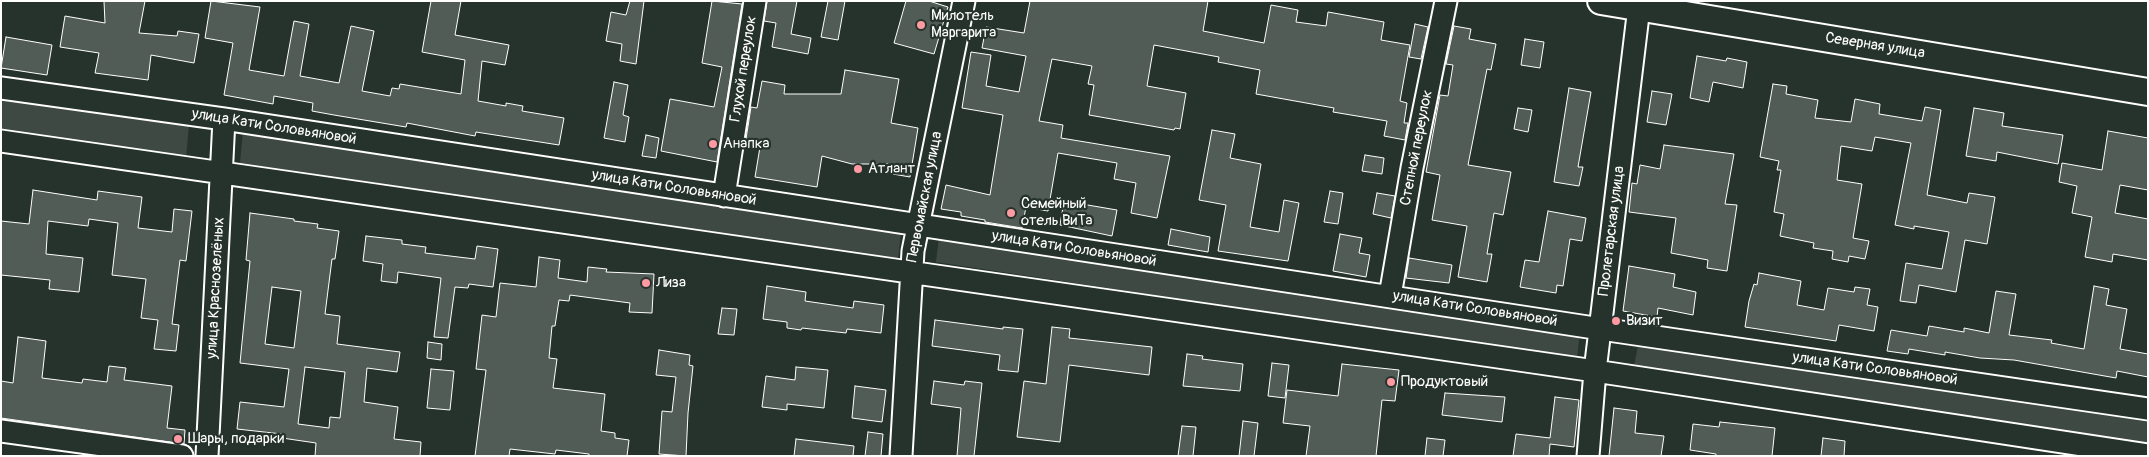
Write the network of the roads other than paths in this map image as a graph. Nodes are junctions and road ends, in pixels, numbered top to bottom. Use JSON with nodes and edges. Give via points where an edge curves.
{"nodes":[{"id":1,"x":755,"y":1,"type":"edge"},
{"id":2,"x":964,"y":1,"type":"edge"},
{"id":3,"x":1446,"y":1,"type":"edge"},
{"id":4,"x":1601,"y":1,"type":"edge"},
{"id":5,"x":1639,"y":7,"type":"junction"},
{"id":6,"x":1,"y":88,"type":"edge"},
{"id":7,"x":2148,"y":92,"type":"edge"},
{"id":8,"x":224,"y":119,"type":"junction"},
{"id":9,"x":1,"y":141,"type":"edge"},
{"id":10,"x":222,"y":173,"type":"junction"},
{"id":11,"x":724,"y":196,"type":"junction"},
{"id":12,"x":919,"y":225,"type":"junction"},
{"id":13,"x":912,"y":273,"type":"junction"},
{"id":14,"x":1390,"y":296,"type":"junction"},
{"id":15,"x":1601,"y":329,"type":"junction"},
{"id":16,"x":1595,"y":371,"type":"junction"},
{"id":17,"x":2148,"y":409,"type":"edge"},
{"id":18,"x":1,"y":431,"type":"edge"},
{"id":19,"x":2148,"y":455,"type":"edge"},
{"id":20,"x":182,"y":456,"type":"edge"},
{"id":21,"x":207,"y":456,"type":"edge"},
{"id":22,"x":901,"y":456,"type":"edge"},
{"id":23,"x":1588,"y":456,"type":"edge"}],
"edges":[{"from":1,"to":11,"type":"street","name":"Глухой переулок"},
{"from":2,"to":12,"type":"street","name":"Первомайская улица"},
{"from":3,"to":14,"type":"street","name":"Степной переулок"},
{"from":4,"to":5,"type":"street","name":"Северная улица"},
{"from":5,"to":7,"type":"street","name":"Северная улица"},
{"from":5,"to":15,"type":"street","name":"Пролетарская улица"},
{"from":6,"to":8,"type":"street","name":"улица Кати Соловьяновой"},
{"from":8,"to":10,"type":"street","name":"улица Краснозелёных"},
{"from":8,"to":11,"type":"street","name":"улица Кати Соловьяновой"},
{"from":9,"to":10,"type":"street"},
{"from":10,"to":13,"type":"street"},
{"from":10,"to":21,"type":"street","name":"улица Краснозелёных"},
{"from":11,"to":12,"type":"street","name":"улица Кати Соловьяновой"},
{"from":12,"to":13,"type":"street","name":"Первомайская улица"},
{"from":12,"to":14,"type":"street","name":"улица Кати Соловьяновой"},
{"from":13,"to":16,"type":"street"},
{"from":13,"to":22,"type":"street","name":"Первомайская улица"},
{"from":14,"to":15,"type":"street","name":"улица Кати Соловьяновой"},
{"from":15,"to":16,"type":"street","name":"Пролетарская улица"},
{"from":15,"to":17,"type":"street","name":"улица Кати Соловьяновой"},
{"from":16,"to":19,"type":"street"},
{"from":16,"to":23,"type":"street","name":"Пролетарская улица"},
{"from":18,"to":20,"type":"street"}]}
